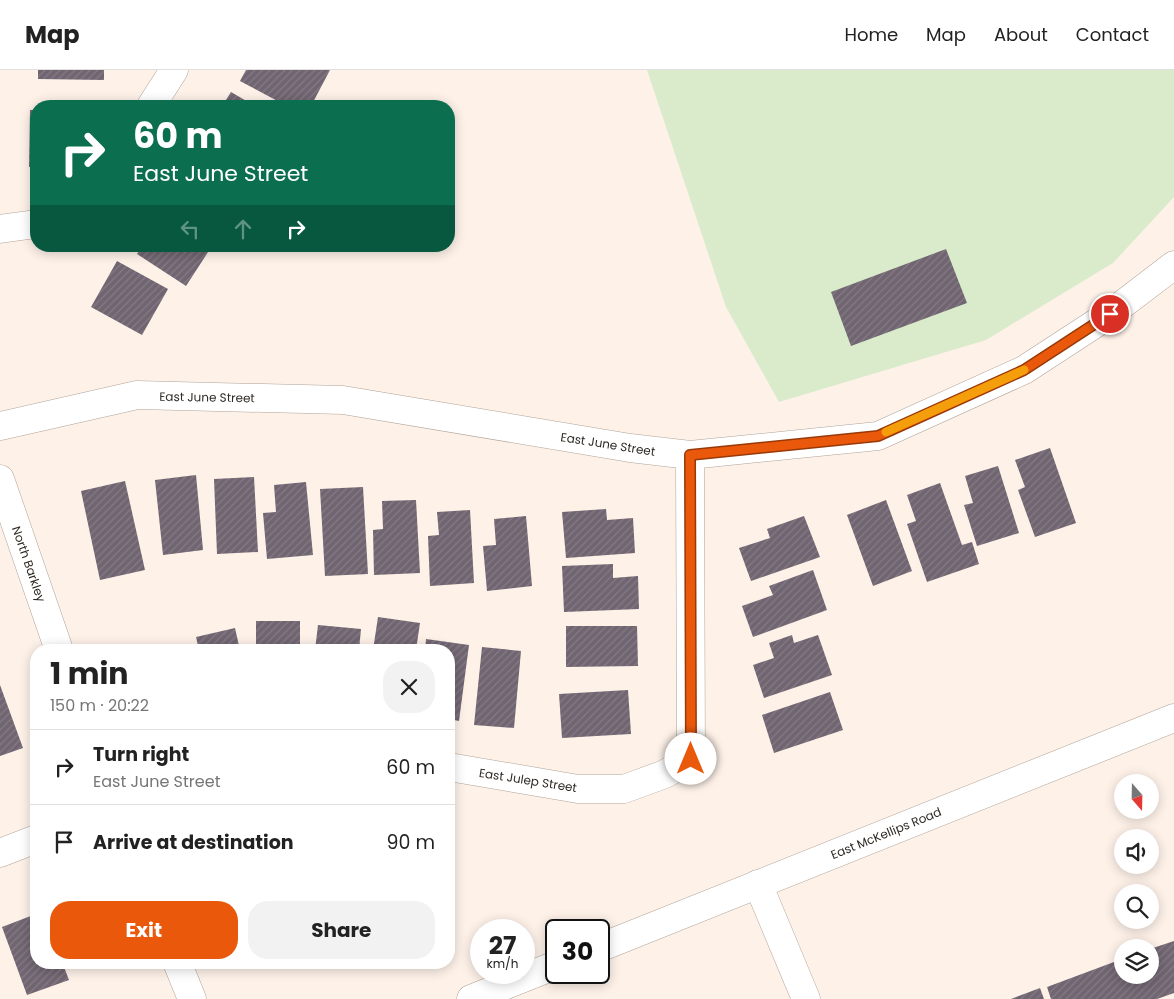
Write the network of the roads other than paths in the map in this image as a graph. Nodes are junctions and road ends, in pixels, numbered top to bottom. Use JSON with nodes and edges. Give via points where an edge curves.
{"nodes":[{"id":1,"x":174,"y":70,"type":"edge"},
{"id":2,"x":155,"y":100,"type":"edge"},
{"id":3,"x":30,"y":225,"type":"edge"},
{"id":4,"x":0,"y":229,"type":"edge"},
{"id":5,"x":1174,"y":264,"type":"edge"},
{"id":6,"x":0,"y":426,"type":"edge"},
{"id":7,"x":690,"y":455,"type":"junction"},
{"id":8,"x":0,"y":478,"type":"edge"},
{"id":9,"x":57,"y":644,"type":"edge"},
{"id":10,"x":1174,"y":718,"type":"edge"},
{"id":11,"x":455,"y":768,"type":"edge"},
{"id":12,"x":30,"y":841,"type":"edge"},
{"id":13,"x":0,"y":853,"type":"edge"},
{"id":14,"x":758,"y":884,"type":"junction"},
{"id":15,"x":610,"y":944,"type":"edge"},
{"id":16,"x":180,"y":969,"type":"edge"},
{"id":17,"x":545,"y":969,"type":"edge"},
{"id":18,"x":192,"y":999,"type":"edge"},
{"id":19,"x":472,"y":999,"type":"edge"},
{"id":20,"x":806,"y":999,"type":"edge"}],
"edges":[{"from":1,"to":2,"type":"street"},
{"from":3,"to":4,"type":"street"},
{"from":5,"to":7,"type":"street","name":"East June Street","via":[[1110,314],[1024,370],[878,436]]},
{"from":6,"to":7,"type":"street","name":"East June Street","via":[[137,395],[343,400]]},
{"from":7,"to":11,"type":"street","name":"East Julep Street","via":[[691,759],[664,774],[624,789],[578,789]]},
{"from":8,"to":9,"type":"street","name":"North Barkley"},
{"from":10,"to":14,"type":"street","name":"East McKellips Road"},
{"from":12,"to":13,"type":"street"},
{"from":14,"to":15,"type":"street","name":"East McKellips Road"},
{"from":14,"to":20,"type":"street"},
{"from":16,"to":18,"type":"street"},
{"from":17,"to":19,"type":"street"}]}
